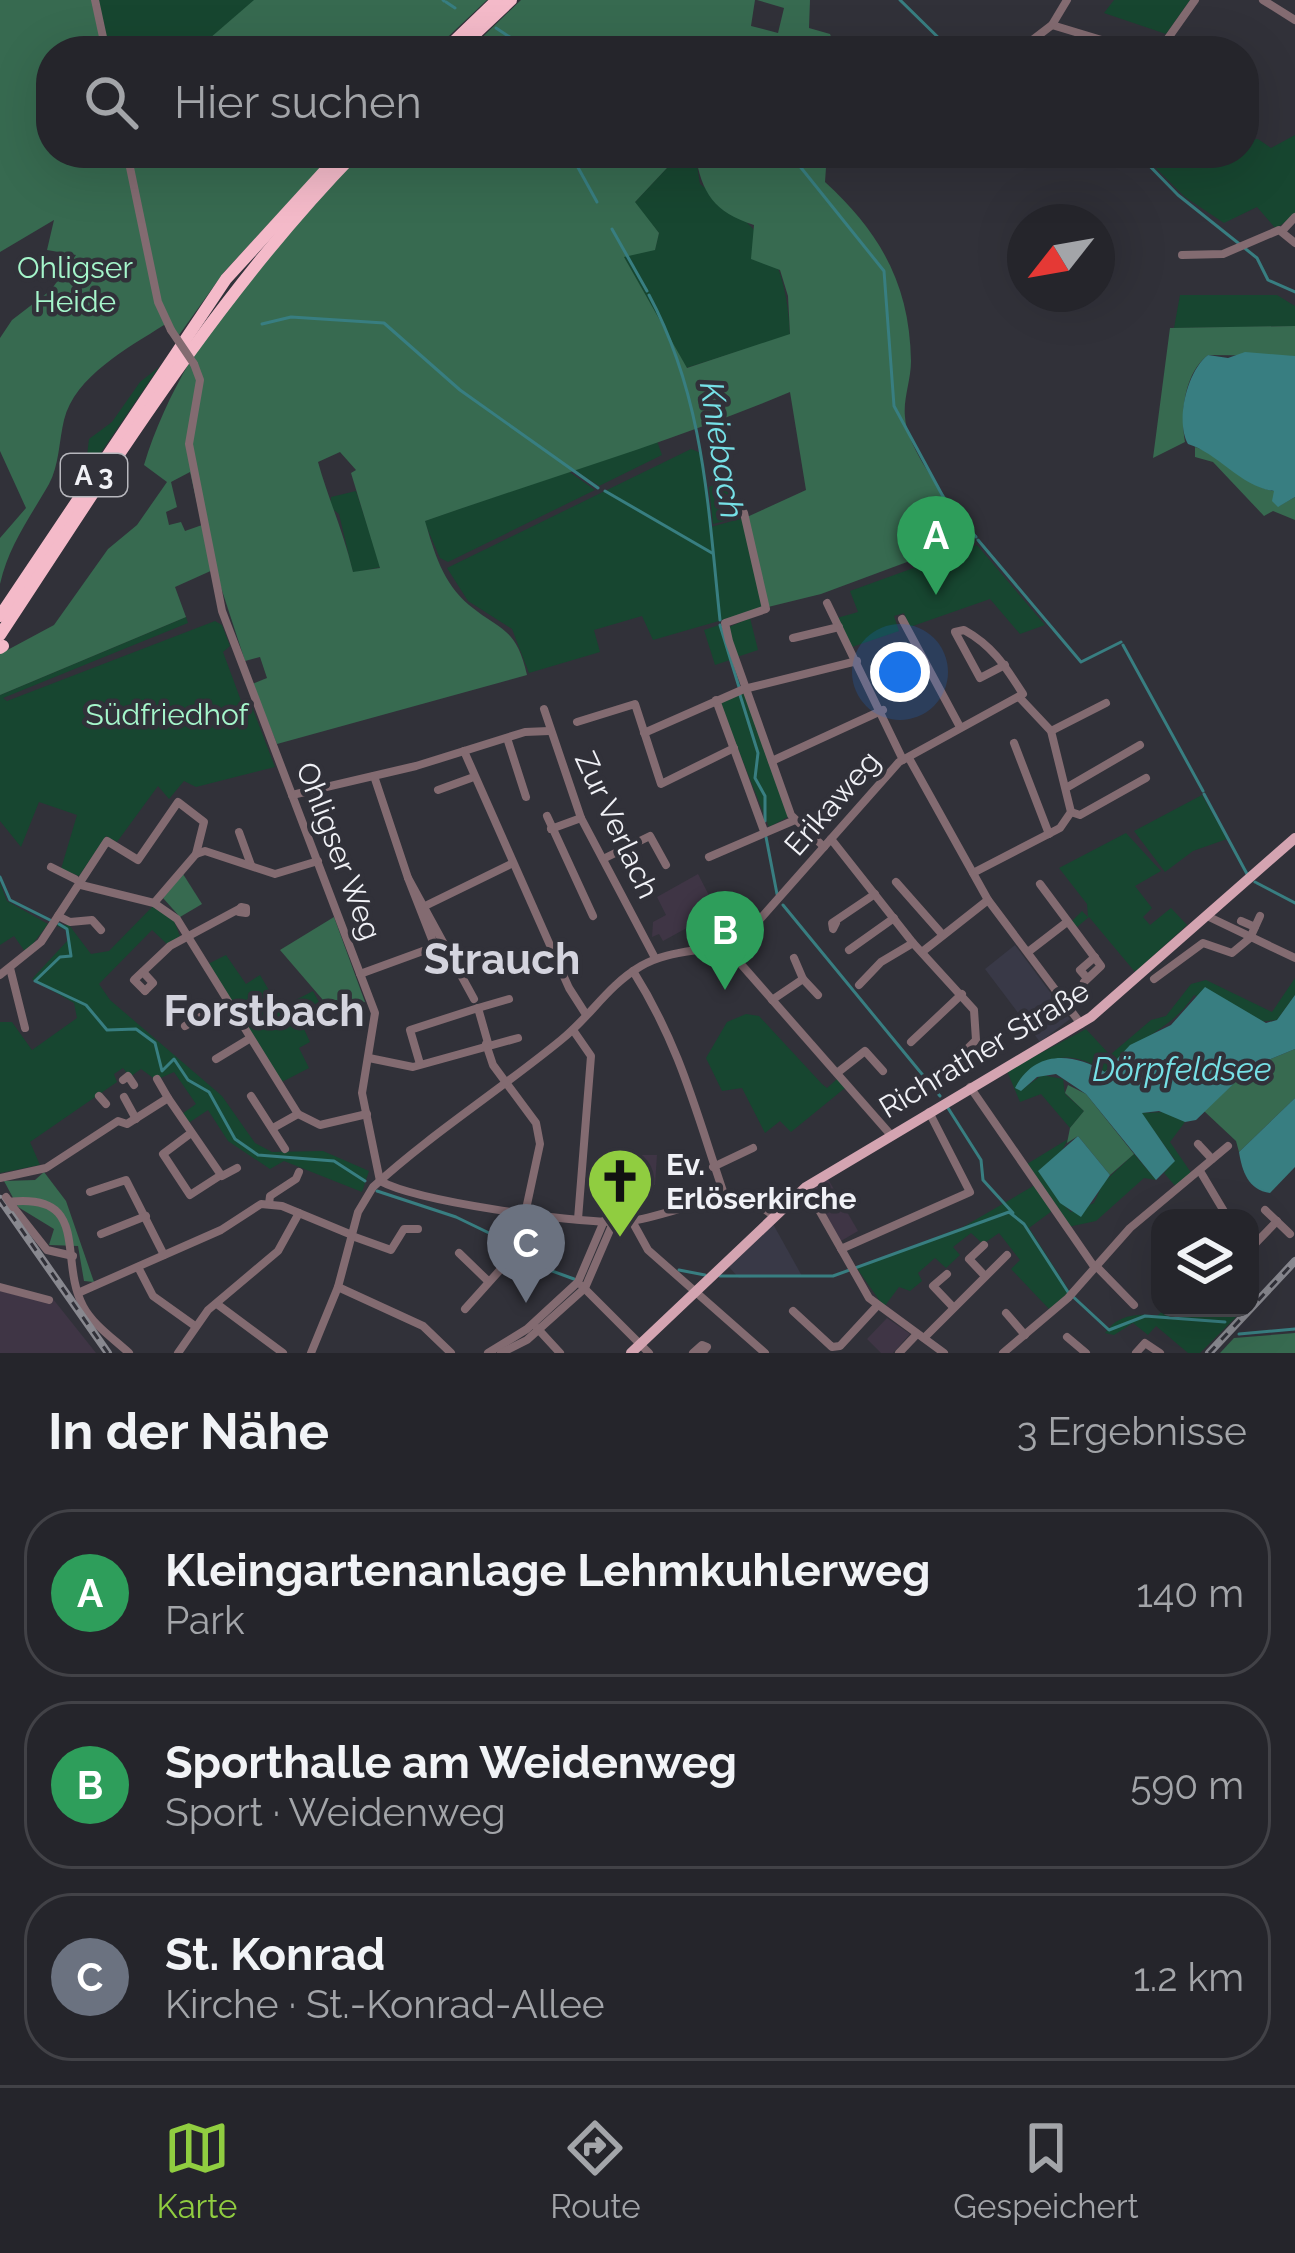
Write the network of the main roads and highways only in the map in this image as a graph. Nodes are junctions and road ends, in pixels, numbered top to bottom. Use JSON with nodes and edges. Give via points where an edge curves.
{"nodes":[{"id":1,"x":497,"y":0,"type":"edge"},
{"id":2,"x":511,"y":0,"type":"edge"},
{"id":3,"x":460,"y":36,"type":"edge"},
{"id":4,"x":473,"y":36,"type":"edge"},
{"id":5,"x":327,"y":168,"type":"edge"},
{"id":6,"x":341,"y":168,"type":"edge"},
{"id":7,"x":187,"y":333,"type":"junction"},
{"id":8,"x":181,"y":359,"type":"junction"},
{"id":9,"x":153,"y":421,"type":"dead end"},
{"id":10,"x":8,"y":586,"type":"dead end"},
{"id":11,"x":0,"y":604,"type":"edge"},
{"id":12,"x":0,"y":616,"type":"edge"},
{"id":13,"x":1,"y":643,"type":"edge"},
{"id":14,"x":1295,"y":838,"type":"edge"},
{"id":15,"x":640,"y":1350,"type":"edge"}],
"edges":[{"from":1,"to":3,"type":"highway"},
{"from":2,"to":4,"type":"highway"},
{"from":5,"to":7,"type":"highway","number":"A 3"},
{"from":6,"to":8,"type":"highway","number":"A 3","via":[[241,278]]},
{"from":7,"to":8,"type":"highway"},
{"from":7,"to":12,"type":"highway","number":"A 3"},
{"from":8,"to":9,"type":"highway"},
{"from":8,"to":13,"type":"highway","number":"A 3"},
{"from":10,"to":11,"type":"highway"},
{"from":14,"to":15,"type":"main road","name":"Richrather Straße","via":[[1081,1024],[806,1187]]}]}
